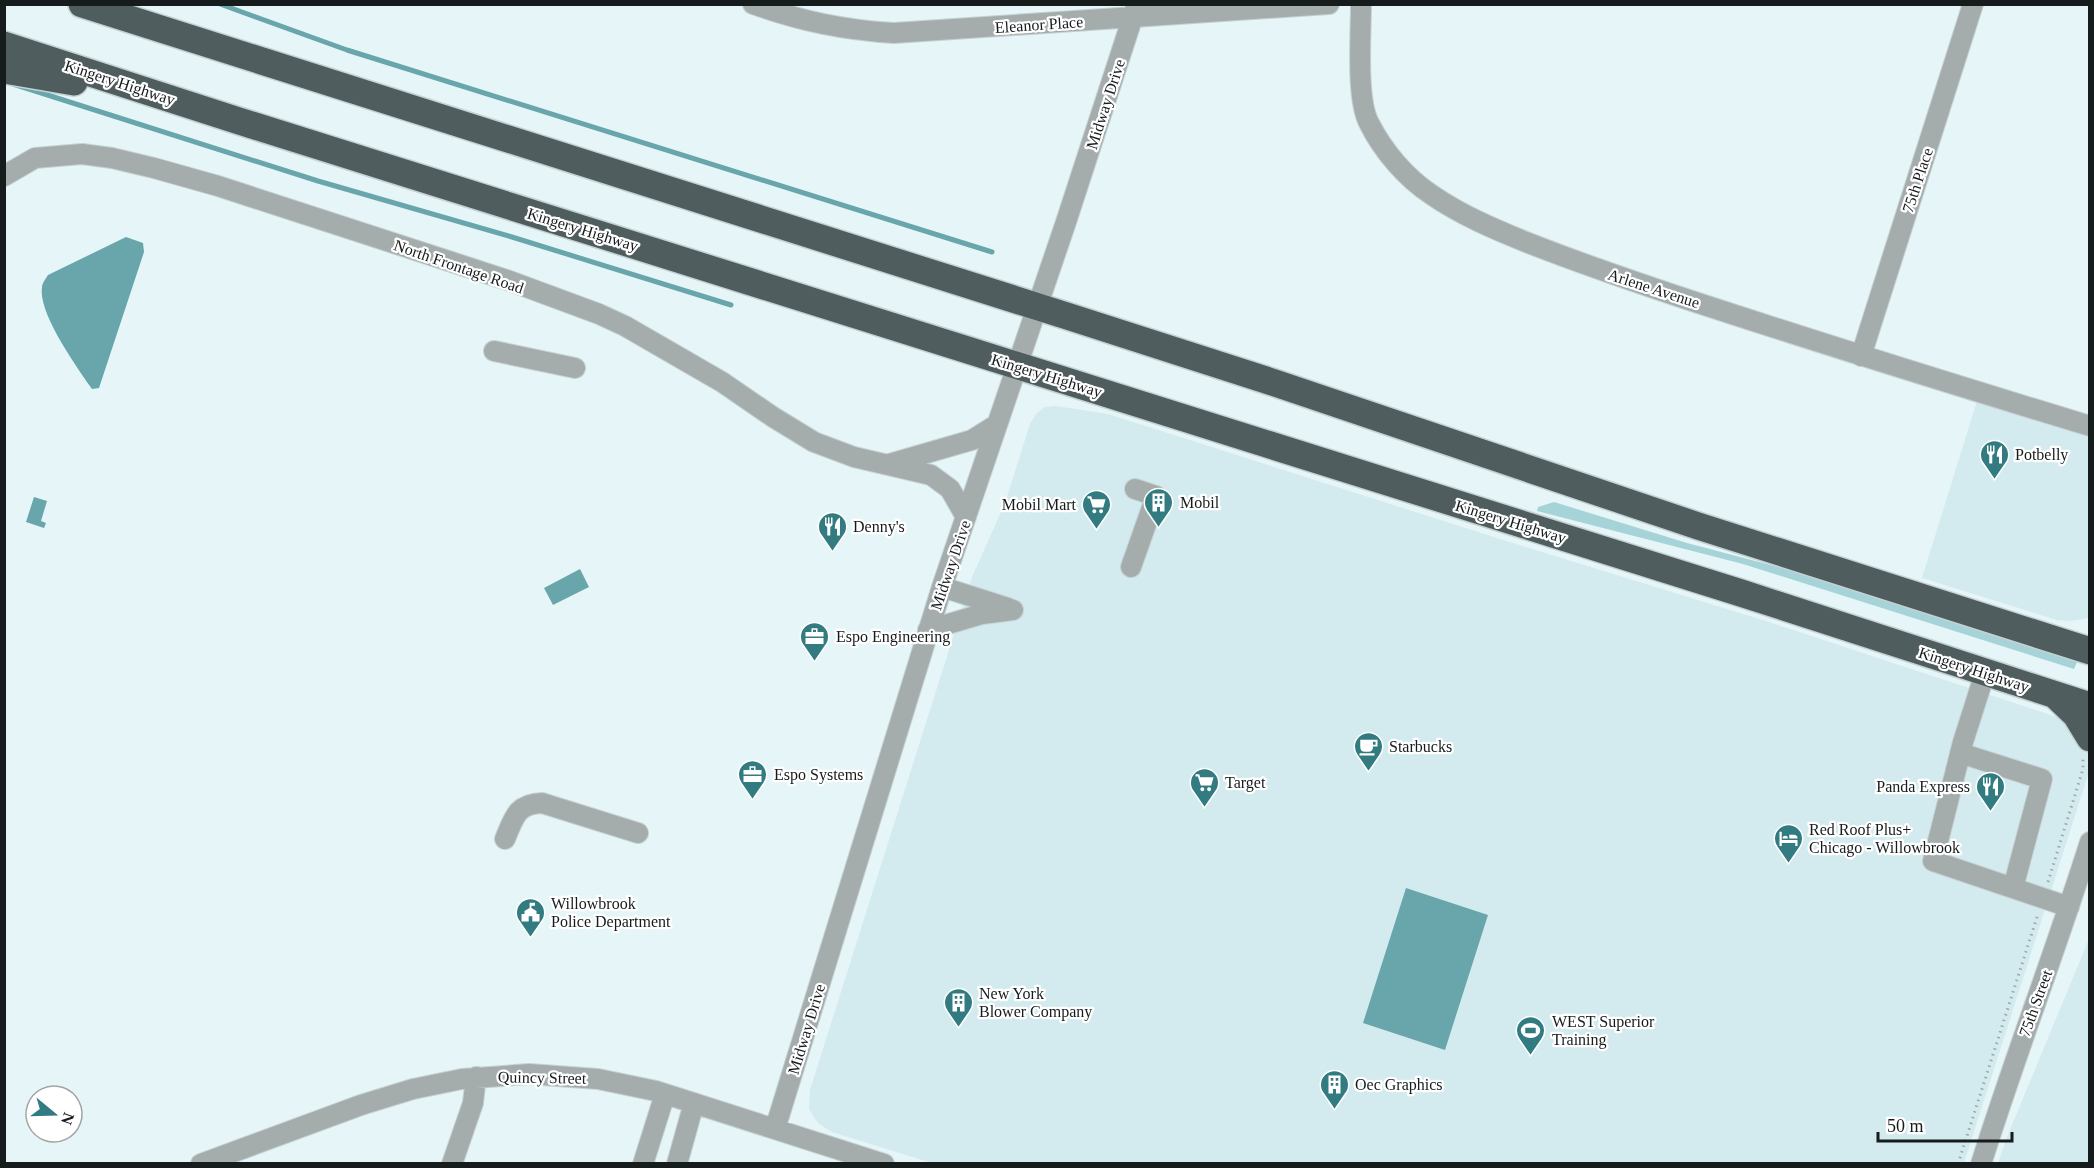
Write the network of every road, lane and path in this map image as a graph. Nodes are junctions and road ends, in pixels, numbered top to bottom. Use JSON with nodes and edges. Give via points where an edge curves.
{"nodes":[{"id":1,"x":82,"y":4,"type":"edge"},
{"id":2,"x":115,"y":4,"type":"edge"},
{"id":3,"x":753,"y":4,"type":"edge"},
{"id":4,"x":1329,"y":4,"type":"edge"},
{"id":5,"x":1360,"y":4,"type":"edge"},
{"id":6,"x":1973,"y":4,"type":"edge"},
{"id":7,"x":1135,"y":11,"type":"edge"},
{"id":8,"x":189,"y":39,"type":"junction"},
{"id":9,"x":4,"y":45,"type":"edge"},
{"id":10,"x":4,"y":70,"type":"edge"},
{"id":11,"x":170,"y":99,"type":"junction"},
{"id":12,"x":4,"y":176,"type":"edge"},
{"id":13,"x":1037,"y":307,"type":"junction"},
{"id":14,"x":494,"y":351,"type":"dead end"},
{"id":15,"x":1861,"y":356,"type":"junction"},
{"id":16,"x":1016,"y":365,"type":"junction"},
{"id":17,"x":576,"y":368,"type":"dead end"},
{"id":18,"x":996,"y":425,"type":"junction"},
{"id":19,"x":2090,"y":426,"type":"edge"},
{"id":20,"x":889,"y":464,"type":"junction"},
{"id":21,"x":1135,"y":489,"type":"dead end"},
{"id":22,"x":966,"y":517,"type":"junction"},
{"id":23,"x":1131,"y":567,"type":"dead end"},
{"id":24,"x":942,"y":587,"type":"junction"},
{"id":25,"x":2090,"y":629,"type":"edge"},
{"id":26,"x":928,"y":630,"type":"junction"},
{"id":27,"x":2059,"y":641,"type":"junction"},
{"id":28,"x":2090,"y":651,"type":"edge"},
{"id":29,"x":1985,"y":673,"type":"junction"},
{"id":30,"x":2054,"y":694,"type":"junction"},
{"id":31,"x":2090,"y":706,"type":"edge"},
{"id":32,"x":2086,"y":747,"type":"edge"},
{"id":33,"x":1960,"y":753,"type":"junction"},
{"id":34,"x":638,"y":833,"type":"dead end"},
{"id":35,"x":505,"y":839,"type":"dead end"},
{"id":36,"x":2090,"y":842,"type":"edge"},
{"id":37,"x":2013,"y":888,"type":"junction"},
{"id":38,"x":2043,"y":898,"type":"junction"},
{"id":39,"x":2069,"y":907,"type":"junction"},
{"id":40,"x":476,"y":1077,"type":"junction"},
{"id":41,"x":665,"y":1094,"type":"junction"},
{"id":42,"x":694,"y":1103,"type":"junction"},
{"id":43,"x":775,"y":1129,"type":"junction"},
{"id":44,"x":841,"y":1157,"type":"edge"},
{"id":45,"x":201,"y":1164,"type":"edge"},
{"id":46,"x":452,"y":1164,"type":"edge"},
{"id":47,"x":643,"y":1164,"type":"edge"},
{"id":48,"x":677,"y":1164,"type":"edge"},
{"id":49,"x":884,"y":1164,"type":"edge"},
{"id":50,"x":1958,"y":1164,"type":"edge"},
{"id":51,"x":1981,"y":1164,"type":"edge"}],
"edges":[{"from":1,"to":8,"type":"highway"},
{"from":2,"to":8,"type":"highway"},
{"from":3,"to":7,"type":"street","name":"Eleanor Place","via":[[819,25],[894,33]]},
{"from":4,"to":7,"type":"street","name":"Eleanor Place"},
{"from":5,"to":15,"type":"street","name":"Arlene Avenue","via":[[1361,85],[1368,121],[1409,178],[1431,195],[1480,222],[1583,265]]},
{"from":6,"to":15,"type":"street","name":"75th Place"},
{"from":7,"to":13,"type":"street","name":"Midway Drive"},
{"from":8,"to":13,"type":"highway"},
{"from":9,"to":11,"type":"highway","name":"Kingery Highway"},
{"from":10,"to":11,"type":"highway"},
{"from":11,"to":16,"type":"highway","name":"Kingery Highway"},
{"from":12,"to":20,"type":"street","name":"North Frontage Road","via":[[35,159],[82,154],[112,158],[207,183],[507,280],[599,314],[678,355],[814,442],[854,457]]},
{"from":13,"to":16,"type":"street","name":"Midway Drive"},
{"from":13,"to":27,"type":"highway"},
{"from":14,"to":17,"type":"street"},
{"from":15,"to":19,"type":"street","name":"Arlene Avenue"},
{"from":16,"to":18,"type":"street","name":"Midway Drive"},
{"from":16,"to":29,"type":"highway","name":"Kingery Highway"},
{"from":18,"to":20,"type":"street","via":[[972,440]]},
{"from":18,"to":22,"type":"street","name":"Midway Drive"},
{"from":20,"to":22,"type":"street","name":"North Frontage Road","via":[[931,475],[950,489]]},
{"from":21,"to":23,"type":"street","via":[[1156,496]]},
{"from":22,"to":24,"type":"street","name":"Midway Drive"},
{"from":24,"to":26,"type":"street","name":"Midway Drive"},
{"from":24,"to":26,"type":"street","via":[[1013,610],[982,614]]},
{"from":25,"to":27,"type":"highway"},
{"from":26,"to":43,"type":"street","name":"Midway Drive"},
{"from":27,"to":28,"type":"highway"},
{"from":29,"to":30,"type":"highway","name":"Kingery Highway"},
{"from":29,"to":33,"type":"street"},
{"from":30,"to":31,"type":"highway","name":"Kingery Highway"},
{"from":30,"to":32,"type":"highway","via":[[2076,715]]},
{"from":32,"to":38,"type":"path","via":[[2083,769]]},
{"from":33,"to":37,"type":"street","via":[[1933,861]]},
{"from":33,"to":37,"type":"street","via":[[2042,779]]},
{"from":34,"to":35,"type":"street","via":[[542,803],[529,803],[516,813]]},
{"from":36,"to":39,"type":"street","name":"75th Street"},
{"from":37,"to":38,"type":"street"},
{"from":38,"to":39,"type":"street"},
{"from":38,"to":50,"type":"path"},
{"from":39,"to":51,"type":"street","name":"75th Street"},
{"from":40,"to":41,"type":"street","name":"Quincy Street","via":[[565,1075]]},
{"from":40,"to":45,"type":"street","name":"Quincy Street","via":[[369,1102]]},
{"from":40,"to":46,"type":"street","via":[[473,1103]]},
{"from":41,"to":42,"type":"street","name":"Quincy Street"},
{"from":41,"to":47,"type":"street"},
{"from":42,"to":43,"type":"street","name":"Quincy Street"},
{"from":42,"to":48,"type":"street"},
{"from":43,"to":44,"type":"street","name":"Quincy Street"},
{"from":44,"to":49,"type":"street","name":"Quincy Street"}]}
